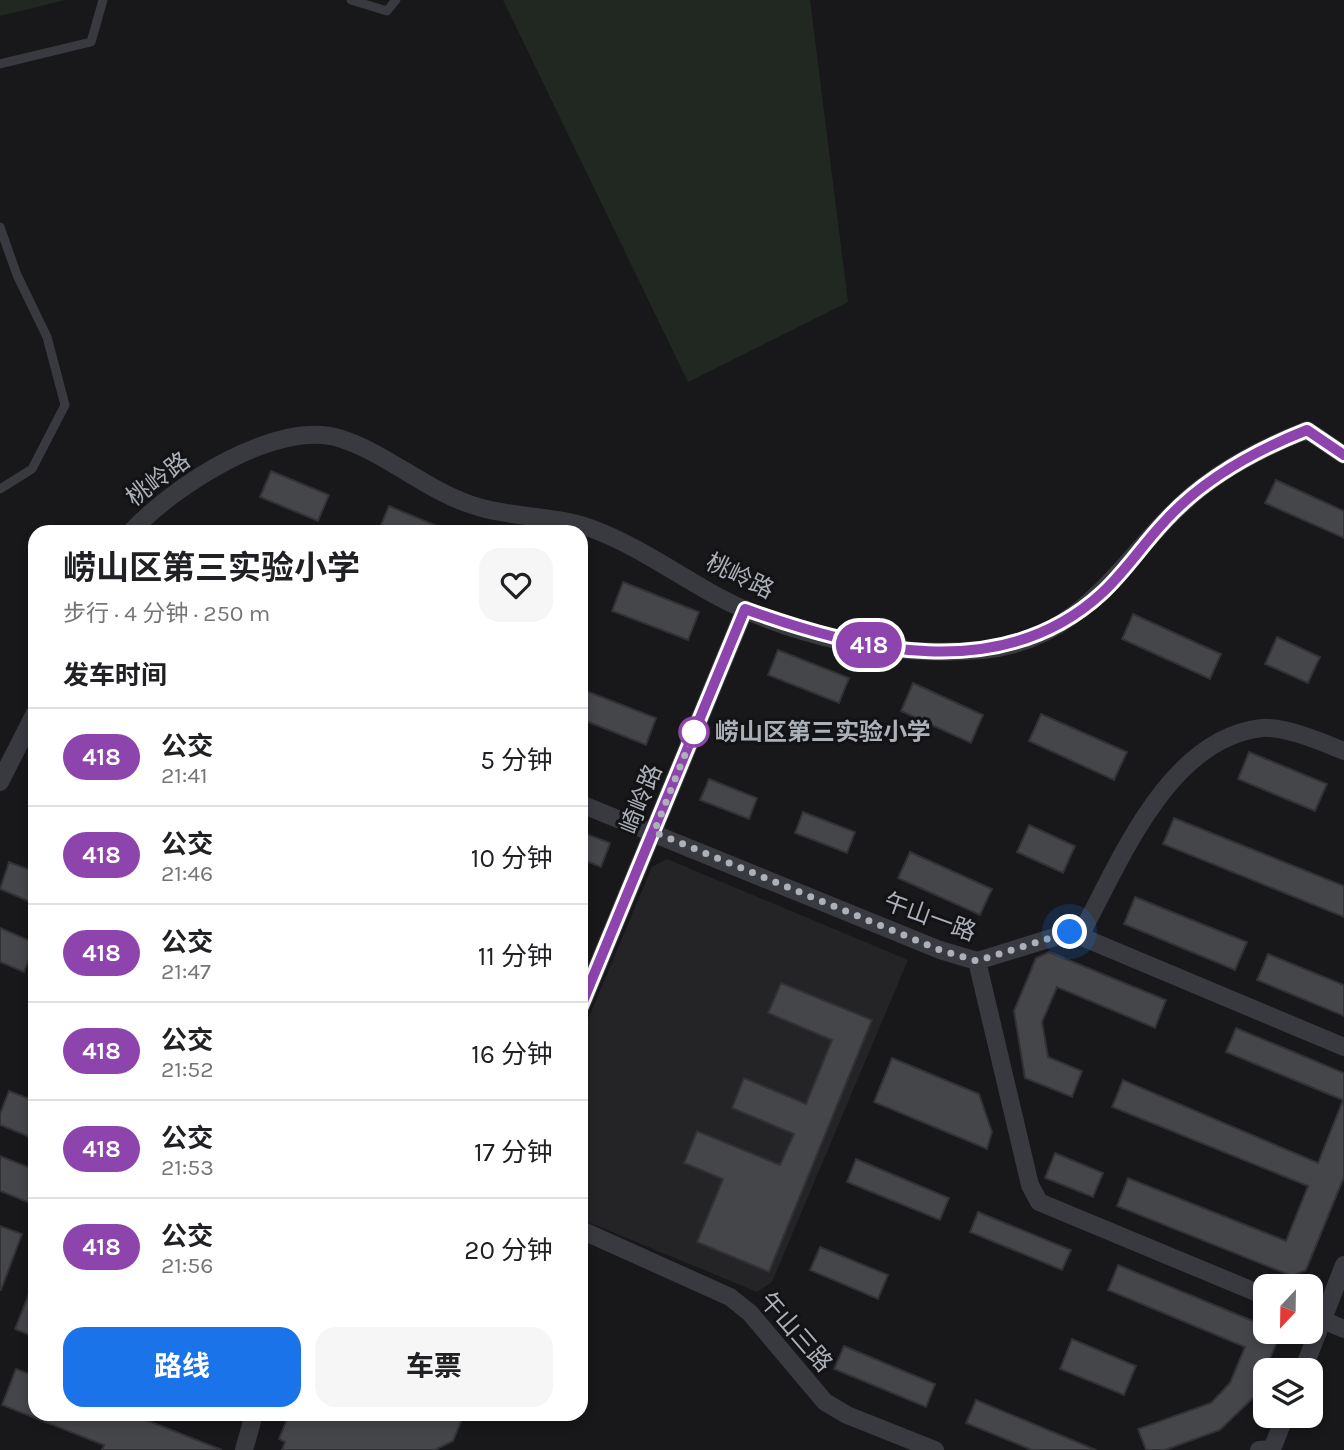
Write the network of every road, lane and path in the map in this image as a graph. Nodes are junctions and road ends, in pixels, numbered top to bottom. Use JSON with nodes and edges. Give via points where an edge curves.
{"nodes":[{"id":1,"x":103,"y":0,"type":"edge"},
{"id":2,"x":351,"y":0,"type":"edge"},
{"id":3,"x":396,"y":0,"type":"edge"},
{"id":4,"x":0,"y":64,"type":"edge"},
{"id":5,"x":0,"y":227,"type":"edge"},
{"id":6,"x":1344,"y":455,"type":"edge"},
{"id":7,"x":0,"y":489,"type":"edge"},
{"id":8,"x":137,"y":525,"type":"edge"},
{"id":9,"x":581,"y":525,"type":"edge"},
{"id":10,"x":588,"y":527,"type":"edge"},
{"id":11,"x":745,"y":609,"type":"junction"},
{"id":12,"x":28,"y":727,"type":"edge"},
{"id":13,"x":1344,"y":751,"type":"edge"},
{"id":14,"x":0,"y":782,"type":"edge"},
{"id":15,"x":588,"y":807,"type":"edge"},
{"id":16,"x":654,"y":832,"type":"junction"},
{"id":17,"x":1070,"y":932,"type":"junction"},
{"id":18,"x":977,"y":961,"type":"junction"},
{"id":19,"x":588,"y":989,"type":"edge"},
{"id":20,"x":1344,"y":1047,"type":"edge"},
{"id":21,"x":588,"y":1233,"type":"edge"},
{"id":22,"x":1344,"y":1265,"type":"edge"},
{"id":23,"x":1253,"y":1291,"type":"edge"},
{"id":24,"x":1323,"y":1305,"type":"edge"},
{"id":25,"x":1323,"y":1320,"type":"edge"},
{"id":26,"x":1344,"y":1329,"type":"edge"},
{"id":27,"x":252,"y":1421,"type":"edge"},
{"id":28,"x":1279,"y":1428,"type":"edge"},
{"id":29,"x":244,"y":1450,"type":"edge"},
{"id":30,"x":935,"y":1450,"type":"edge"},
{"id":31,"x":1269,"y":1450,"type":"edge"}],
"edges":[{"from":1,"to":4,"type":"lane","via":[[91,42]]},
{"from":2,"to":3,"type":"lane","via":[[387,11]]},
{"from":5,"to":7,"type":"lane","via":[[47,337],[65,405],[32,469]]},
{"from":6,"to":11,"type":"street","name":"桃岭路","via":[[1307,430],[1262,447],[1202,486],[1102,593],[1067,621],[989,649],[913,652],[826,637]]},
{"from":8,"to":9,"type":"street","name":"桃岭路","via":[[189,483],[232,457],[291,436],[340,438],[471,505]]},
{"from":10,"to":11,"type":"street","name":"桃岭路","via":[[628,543]]},
{"from":11,"to":16,"type":"street","name":"崎岭路"},
{"from":12,"to":14,"type":"street"},
{"from":13,"to":17,"type":"street","name":"午山一路","via":[[1314,738],[1263,728],[1219,740],[1168,783],[1084,928]]},
{"from":15,"to":16,"type":"street","name":"午山一路"},
{"from":16,"to":18,"type":"street","name":"午山一路","via":[[940,950]]},
{"from":16,"to":19,"type":"street","name":"崎岭路"},
{"from":17,"to":18,"type":"street","name":"午山一路"},
{"from":17,"to":20,"type":"street"},
{"from":18,"to":23,"type":"street","via":[[1030,1185],[1040,1202]]},
{"from":21,"to":30,"type":"street","name":"午山三路","via":[[730,1297],[750,1313],[825,1402]]},
{"from":22,"to":24,"type":"street"},
{"from":25,"to":26,"type":"street"},
{"from":27,"to":29,"type":"street"},
{"from":28,"to":31,"type":"street"}]}
